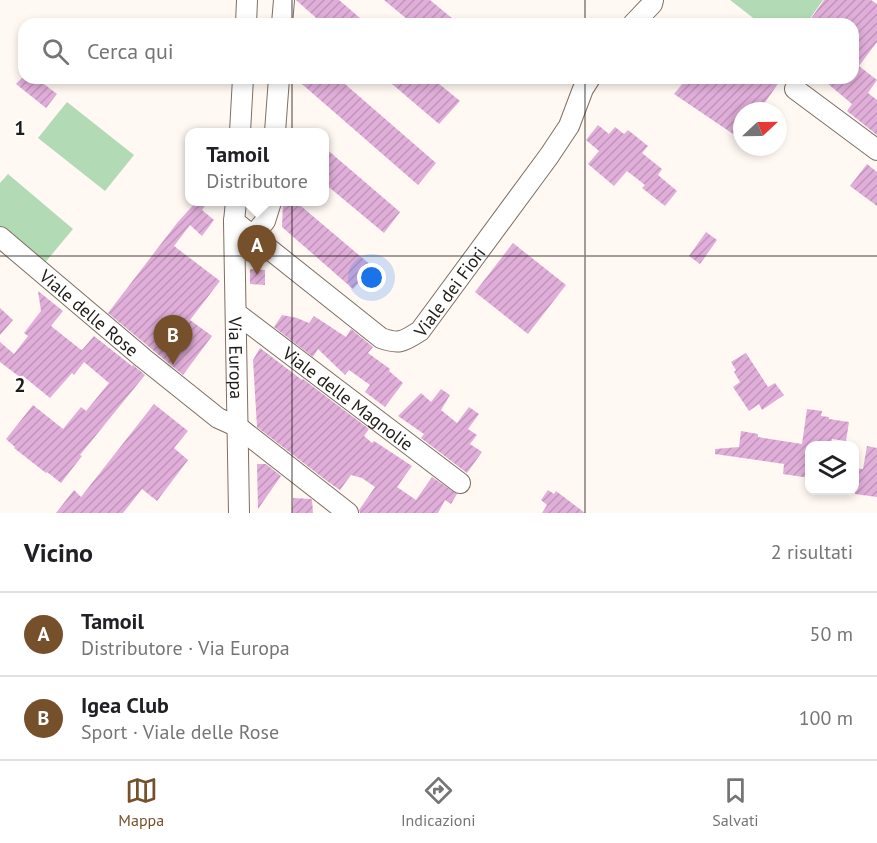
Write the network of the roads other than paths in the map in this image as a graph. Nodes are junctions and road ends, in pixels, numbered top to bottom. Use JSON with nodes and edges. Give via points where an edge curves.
{"nodes":[{"id":1,"x":248,"y":0,"type":"edge"},
{"id":2,"x":284,"y":0,"type":"edge"},
{"id":3,"x":653,"y":0,"type":"edge"},
{"id":4,"x":246,"y":18,"type":"edge"},
{"id":5,"x":282,"y":18,"type":"edge"},
{"id":6,"x":639,"y":18,"type":"edge"},
{"id":7,"x":243,"y":84,"type":"edge"},
{"id":8,"x":279,"y":84,"type":"edge"},
{"id":9,"x":586,"y":84,"type":"edge"},
{"id":10,"x":795,"y":89,"type":"dead end"},
{"id":11,"x":240,"y":128,"type":"edge"},
{"id":12,"x":275,"y":128,"type":"edge"},
{"id":13,"x":877,"y":150,"type":"edge"},
{"id":14,"x":270,"y":206,"type":"edge"},
{"id":15,"x":235,"y":211,"type":"edge"},
{"id":16,"x":253,"y":236,"type":"junction"},
{"id":17,"x":0,"y":237,"type":"edge"},
{"id":18,"x":236,"y":313,"type":"junction"},
{"id":19,"x":238,"y":427,"type":"junction"},
{"id":20,"x":460,"y":483,"type":"dead end"},
{"id":21,"x":239,"y":513,"type":"edge"},
{"id":22,"x":348,"y":513,"type":"edge"}],
"edges":[{"from":1,"to":4,"type":"street"},
{"from":2,"to":5,"type":"street"},
{"from":3,"to":6,"type":"street"},
{"from":7,"to":11,"type":"street"},
{"from":8,"to":12,"type":"street"},
{"from":9,"to":16,"type":"street","name":"Viale dei Fiori","via":[[569,126],[549,156],[420,331],[403,342],[381,338]]},
{"from":10,"to":13,"type":"street"},
{"from":14,"to":16,"type":"street","via":[[265,221]]},
{"from":15,"to":16,"type":"street","name":"Viale dei Fiori"},
{"from":15,"to":18,"type":"street","name":"Via Europa"},
{"from":17,"to":19,"type":"street","name":"Viale delle Rose","via":[[152,366],[218,418]]},
{"from":18,"to":19,"type":"street","name":"Via Europa"},
{"from":18,"to":20,"type":"street","name":"Viale delle Magnolie"},
{"from":19,"to":21,"type":"street","name":"Via Europa"},
{"from":19,"to":22,"type":"street","name":"Viale delle Rose"}]}
